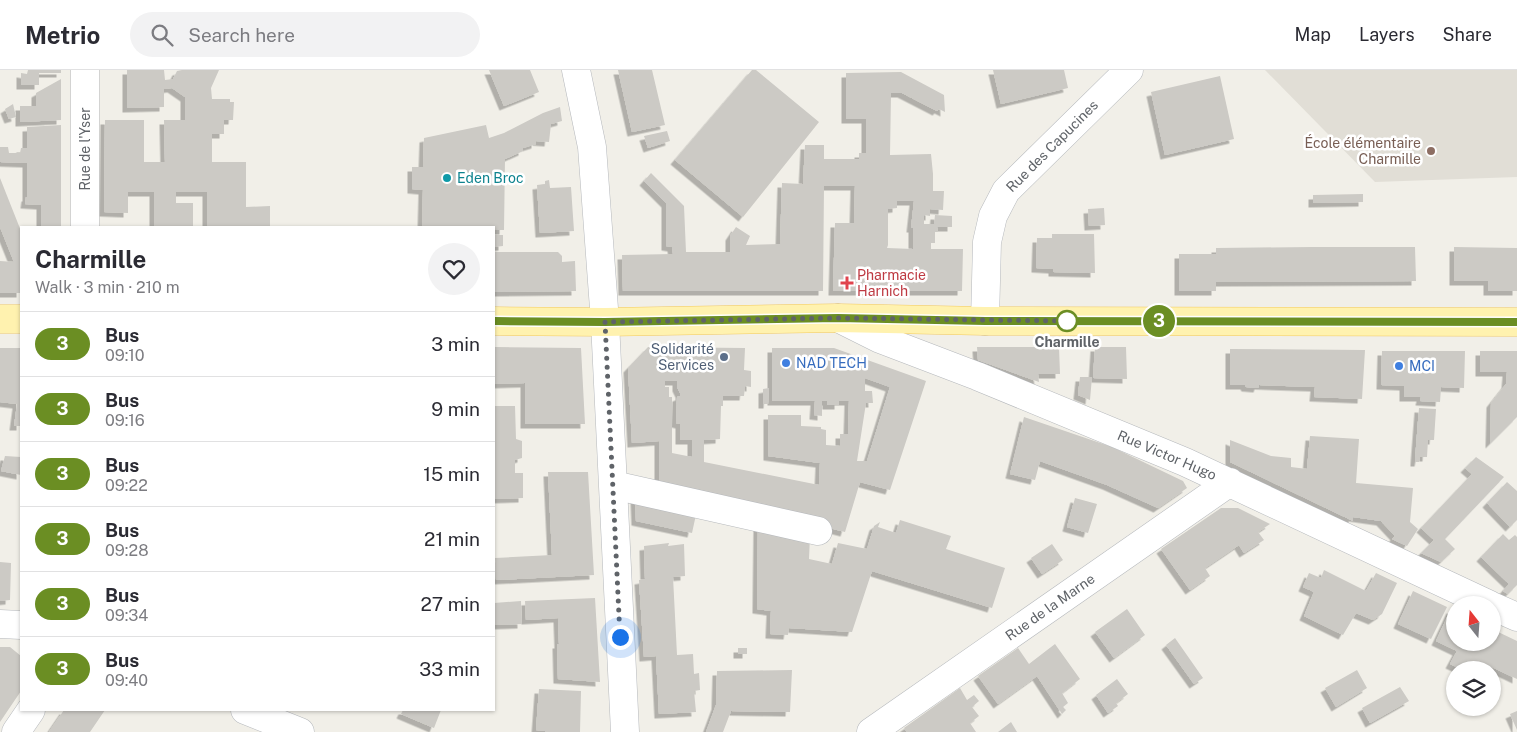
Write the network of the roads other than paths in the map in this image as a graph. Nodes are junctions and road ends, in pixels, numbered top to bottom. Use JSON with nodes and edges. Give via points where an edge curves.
{"nodes":[{"id":1,"x":85,"y":70,"type":"edge"},
{"id":2,"x":576,"y":70,"type":"edge"},
{"id":3,"x":1129,"y":70,"type":"edge"},
{"id":4,"x":85,"y":226,"type":"edge"},
{"id":5,"x":20,"y":318,"type":"edge"},
{"id":6,"x":838,"y":318,"type":"junction"},
{"id":7,"x":0,"y":319,"type":"edge"},
{"id":8,"x":495,"y":321,"type":"edge"},
{"id":9,"x":985,"y":321,"type":"junction"},
{"id":10,"x":605,"y":322,"type":"junction"},
{"id":11,"x":1517,"y":322,"type":"edge"},
{"id":12,"x":1230,"y":482,"type":"junction"},
{"id":13,"x":613,"y":485,"type":"junction"},
{"id":14,"x":818,"y":531,"type":"dead end"},
{"id":15,"x":1470,"y":596,"type":"edge"},
{"id":16,"x":1501,"y":611,"type":"edge"},
{"id":17,"x":1517,"y":618,"type":"edge"},
{"id":18,"x":0,"y":624,"type":"edge"},
{"id":19,"x":20,"y":624,"type":"edge"},
{"id":20,"x":30,"y":711,"type":"edge"},
{"id":21,"x":248,"y":711,"type":"edge"},
{"id":22,"x":16,"y":732,"type":"edge"},
{"id":23,"x":300,"y":732,"type":"edge"},
{"id":24,"x":626,"y":732,"type":"edge"},
{"id":25,"x":871,"y":732,"type":"edge"}],
"edges":[{"from":1,"to":4,"type":"street","name":"Rue de l'Yser"},
{"from":2,"to":10,"type":"street","via":[[592,147]]},
{"from":3,"to":9,"type":"street","name":"Rue des Capucines","via":[[1006,191],[992,216],[987,242]]},
{"from":5,"to":7,"type":"main road"},
{"from":6,"to":9,"type":"main road"},
{"from":6,"to":10,"type":"main road"},
{"from":6,"to":12,"type":"street","name":"Rue Victor Hugo","via":[[880,339]]},
{"from":8,"to":10,"type":"main road"},
{"from":9,"to":11,"type":"main road"},
{"from":10,"to":13,"type":"street"},
{"from":12,"to":15,"type":"street","name":"Rue Victor Hugo"},
{"from":12,"to":25,"type":"street","name":"Rue de la Marne"},
{"from":13,"to":14,"type":"street"},
{"from":13,"to":24,"type":"street"},
{"from":16,"to":17,"type":"street","name":"Rue Victor Hugo"},
{"from":18,"to":19,"type":"street"},
{"from":20,"to":22,"type":"street"},
{"from":21,"to":23,"type":"street"}]}
